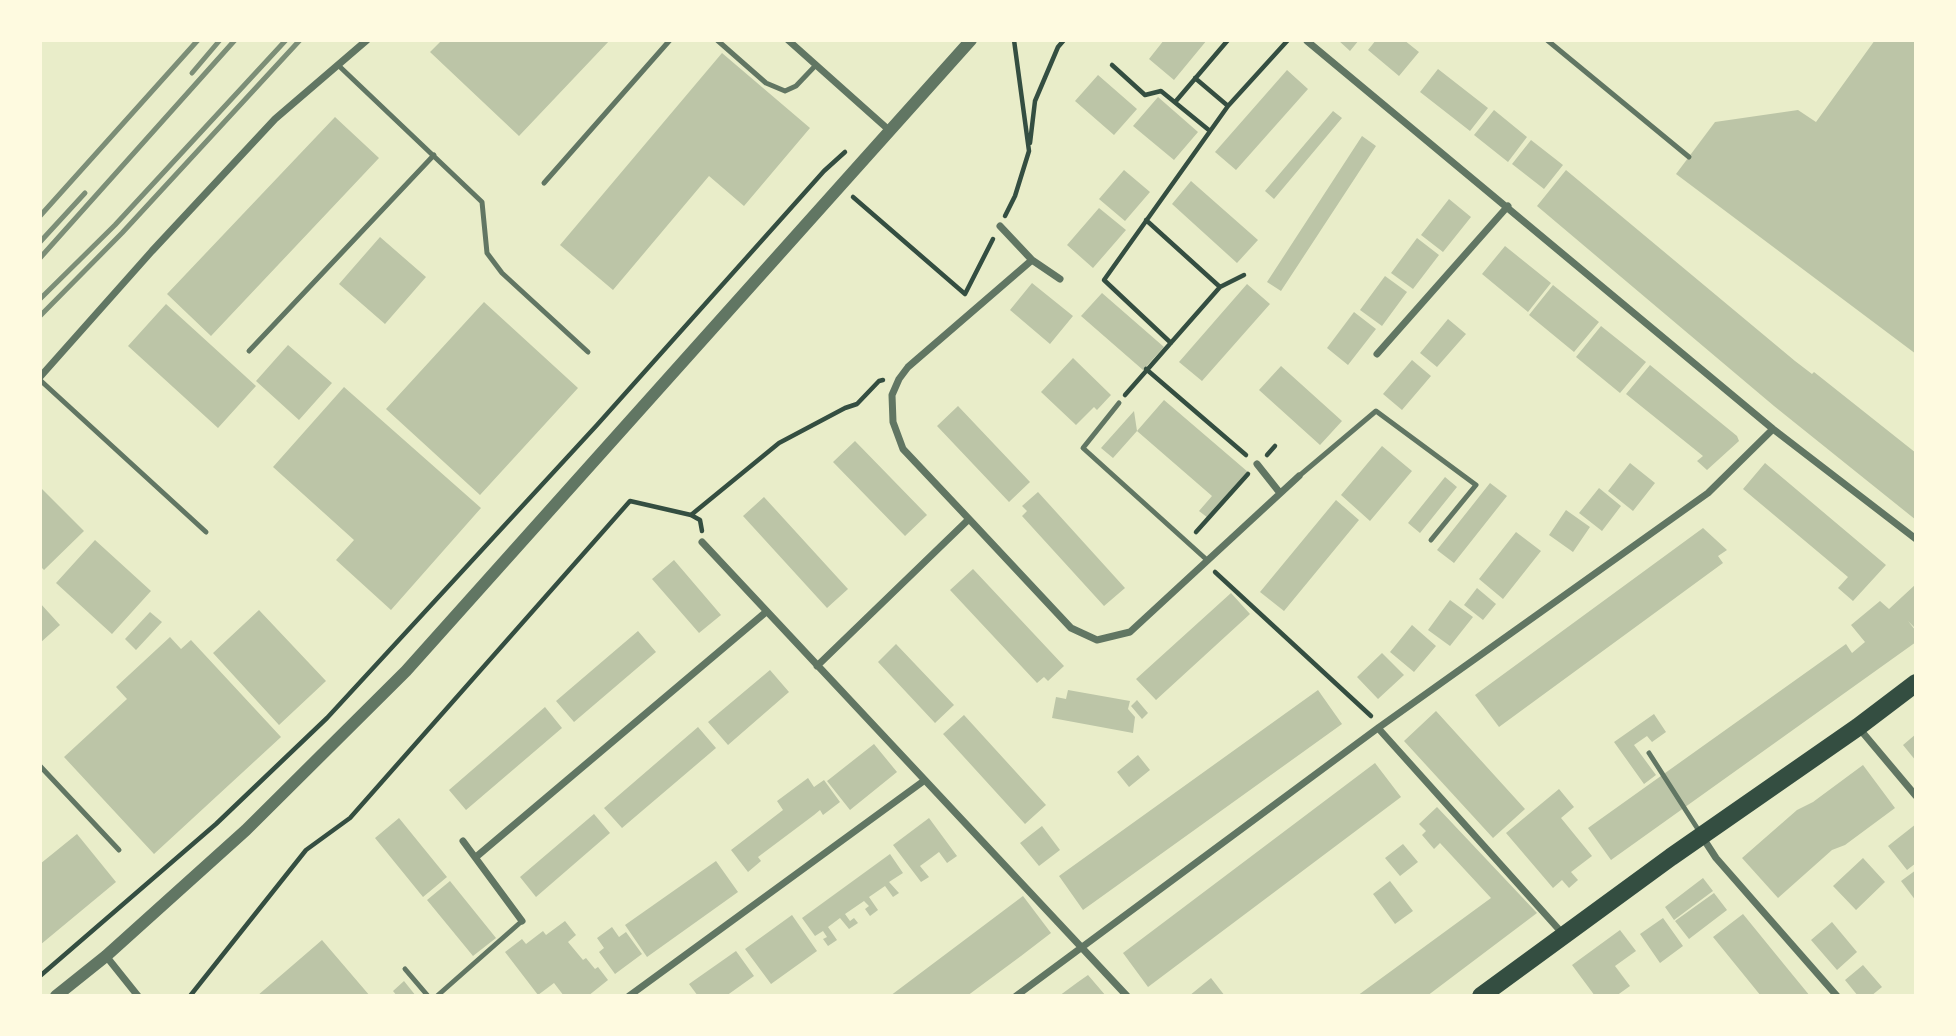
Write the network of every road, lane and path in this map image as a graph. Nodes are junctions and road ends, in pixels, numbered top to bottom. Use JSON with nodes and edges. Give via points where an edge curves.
{"nodes":[{"id":1,"x":367,"y":40,"type":"edge"},
{"id":2,"x":670,"y":40,"type":"edge"},
{"id":3,"x":717,"y":40,"type":"edge"},
{"id":4,"x":788,"y":40,"type":"edge"},
{"id":5,"x":971,"y":40,"type":"edge"},
{"id":6,"x":1014,"y":40,"type":"edge"},
{"id":7,"x":1064,"y":40,"type":"edge"},
{"id":8,"x":1228,"y":40,"type":"edge"},
{"id":9,"x":1288,"y":40,"type":"edge"},
{"id":10,"x":1546,"y":40,"type":"edge"},
{"id":11,"x":1307,"y":41,"type":"edge"},
{"id":12,"x":338,"y":65,"type":"junction"},
{"id":13,"x":816,"y":65,"type":"junction"},
{"id":14,"x":1112,"y":65,"type":"dead end"},
{"id":15,"x":1195,"y":78,"type":"junction"},
{"id":16,"x":1176,"y":101,"type":"junction"},
{"id":17,"x":1228,"y":106,"type":"junction"},
{"id":18,"x":890,"y":131,"type":"junction"},
{"id":19,"x":1210,"y":131,"type":"junction"},
{"id":20,"x":852,"y":146,"type":"dead end"},
{"id":21,"x":1028,"y":151,"type":"junction"},
{"id":22,"x":434,"y":155,"type":"junction"},
{"id":23,"x":1689,"y":157,"type":"dead end"},
{"id":24,"x":824,"y":171,"type":"junction"},
{"id":25,"x":544,"y":183,"type":"dead end"},
{"id":26,"x":841,"y":187,"type":"junction"},
{"id":27,"x":1508,"y":206,"type":"junction"},
{"id":28,"x":1146,"y":220,"type":"junction"},
{"id":29,"x":1000,"y":226,"type":"junction"},
{"id":30,"x":1032,"y":260,"type":"junction"},
{"id":31,"x":1244,"y":275,"type":"dead end"},
{"id":32,"x":1060,"y":279,"type":"dead end"},
{"id":33,"x":1220,"y":287,"type":"junction"},
{"id":34,"x":965,"y":294,"type":"junction"},
{"id":35,"x":978,"y":307,"type":"junction"},
{"id":36,"x":1171,"y":343,"type":"junction"},
{"id":37,"x":249,"y":351,"type":"dead end"},
{"id":38,"x":587,"y":352,"type":"dead end"},
{"id":39,"x":1377,"y":354,"type":"dead end"},
{"id":40,"x":1146,"y":369,"type":"junction"},
{"id":41,"x":40,"y":379,"type":"edge"},
{"id":42,"x":899,"y":379,"type":"junction"},
{"id":43,"x":1119,"y":403,"type":"joint"},
{"id":44,"x":1773,"y":429,"type":"junction"},
{"id":45,"x":1275,"y":446,"type":"dead end"},
{"id":46,"x":1257,"y":464,"type":"junction"},
{"id":47,"x":1299,"y":476,"type":"joint"},
{"id":48,"x":1280,"y":494,"type":"junction"},
{"id":49,"x":691,"y":515,"type":"junction"},
{"id":50,"x":969,"y":519,"type":"junction"},
{"id":51,"x":206,"y":532,"type":"dead end"},
{"id":52,"x":1916,"y":538,"type":"edge"},
{"id":53,"x":1431,"y":540,"type":"dead end"},
{"id":54,"x":1188,"y":541,"type":"junction"},
{"id":55,"x":702,"y":542,"type":"joint"},
{"id":56,"x":1207,"y":560,"type":"junction"},
{"id":57,"x":766,"y":612,"type":"junction"},
{"id":58,"x":817,"y":666,"type":"junction"},
{"id":59,"x":1916,"y":683,"type":"edge"},
{"id":60,"x":1858,"y":727,"type":"junction"},
{"id":61,"x":1378,"y":728,"type":"junction"},
{"id":62,"x":1649,"y":753,"type":"dead end"},
{"id":63,"x":40,"y":766,"type":"edge"},
{"id":64,"x":925,"y":780,"type":"junction"},
{"id":65,"x":1916,"y":796,"type":"edge"},
{"id":66,"x":1702,"y":837,"type":"junction"},
{"id":67,"x":463,"y":841,"type":"dead end"},
{"id":68,"x":119,"y":850,"type":"dead end"},
{"id":69,"x":476,"y":857,"type":"junction"},
{"id":70,"x":522,"y":921,"type":"joint"},
{"id":71,"x":1563,"y":934,"type":"junction"},
{"id":72,"x":1082,"y":948,"type":"junction"},
{"id":73,"x":106,"y":956,"type":"junction"},
{"id":74,"x":405,"y":969,"type":"dead end"},
{"id":75,"x":40,"y":976,"type":"edge"},
{"id":76,"x":56,"y":996,"type":"edge"},
{"id":77,"x":138,"y":996,"type":"edge"},
{"id":78,"x":190,"y":996,"type":"edge"},
{"id":79,"x":428,"y":996,"type":"edge"},
{"id":80,"x":437,"y":996,"type":"edge"},
{"id":81,"x":629,"y":996,"type":"edge"},
{"id":82,"x":1016,"y":996,"type":"edge"},
{"id":83,"x":1127,"y":996,"type":"edge"},
{"id":84,"x":1481,"y":996,"type":"edge"},
{"id":85,"x":1837,"y":996,"type":"edge"}],
"edges":[{"from":1,"to":12,"type":"street"},
{"from":2,"to":25,"type":"lane"},
{"from":3,"to":13,"type":"lane","via":[[766,83],[785,91]]},
{"from":4,"to":13,"type":"street"},
{"from":5,"to":18,"type":"street"},
{"from":6,"to":21,"type":"path"},
{"from":7,"to":21,"type":"path","via":[[1035,102]]},
{"from":8,"to":15,"type":"path"},
{"from":9,"to":17,"type":"path"},
{"from":10,"to":23,"type":"lane"},
{"from":11,"to":27,"type":"street"},
{"from":12,"to":22,"type":"lane"},
{"from":12,"to":41,"type":"street","via":[[275,119]]},
{"from":13,"to":18,"type":"street"},
{"from":14,"to":16,"type":"path","via":[[1145,95],[1161,90]]},
{"from":15,"to":16,"type":"path"},
{"from":15,"to":17,"type":"path"},
{"from":16,"to":19,"type":"path"},
{"from":17,"to":19,"type":"path"},
{"from":18,"to":26,"type":"street"},
{"from":19,"to":28,"type":"path"},
{"from":20,"to":24,"type":"path"},
{"from":21,"to":29,"type":"path","via":[[1015,196]]},
{"from":22,"to":37,"type":"lane"},
{"from":22,"to":38,"type":"lane","via":[[482,202],[486,253]]},
{"from":24,"to":26,"type":"path"},
{"from":24,"to":75,"type":"path","via":[[327,718],[216,824]]},
{"from":26,"to":34,"type":"path"},
{"from":26,"to":73,"type":"street","via":[[406,671],[246,830]]},
{"from":27,"to":39,"type":"street"},
{"from":27,"to":44,"type":"street"},
{"from":28,"to":33,"type":"path"},
{"from":28,"to":36,"type":"path","via":[[1104,280]]},
{"from":29,"to":30,"type":"street"},
{"from":29,"to":34,"type":"path"},
{"from":30,"to":32,"type":"street"},
{"from":30,"to":35,"type":"street"},
{"from":31,"to":33,"type":"path"},
{"from":33,"to":36,"type":"path"},
{"from":34,"to":35,"type":"path"},
{"from":35,"to":42,"type":"street"},
{"from":36,"to":40,"type":"path"},
{"from":40,"to":43,"type":"path"},
{"from":40,"to":46,"type":"path"},
{"from":41,"to":51,"type":"lane"},
{"from":42,"to":49,"type":"path","via":[[879,381],[857,404],[779,443]]},
{"from":42,"to":50,"type":"street","via":[[892,395],[893,422],[903,449]]},
{"from":43,"to":54,"type":"lane","via":[[1083,448]]},
{"from":44,"to":52,"type":"street"},
{"from":44,"to":61,"type":"street","via":[[1708,493]]},
{"from":45,"to":46,"type":"path"},
{"from":46,"to":48,"type":"street"},
{"from":46,"to":54,"type":"path"},
{"from":47,"to":48,"type":"street"},
{"from":47,"to":53,"type":"lane","via":[[1376,411],[1475,485]]},
{"from":48,"to":56,"type":"street"},
{"from":49,"to":55,"type":"path","via":[[699,520]]},
{"from":49,"to":78,"type":"path","via":[[630,501],[350,818],[306,850]]},
{"from":50,"to":56,"type":"street","via":[[1071,628],[1097,640],[1129,632]]},
{"from":50,"to":58,"type":"street"},
{"from":54,"to":56,"type":"lane"},
{"from":55,"to":57,"type":"street"},
{"from":56,"to":61,"type":"path","via":[[1370,715]]},
{"from":57,"to":58,"type":"street"},
{"from":57,"to":69,"type":"street"},
{"from":58,"to":64,"type":"street"},
{"from":59,"to":60,"type":"main road"},
{"from":60,"to":65,"type":"street"},
{"from":60,"to":66,"type":"main road"},
{"from":61,"to":71,"type":"street"},
{"from":61,"to":72,"type":"street"},
{"from":62,"to":66,"type":"lane"},
{"from":63,"to":68,"type":"lane"},
{"from":64,"to":72,"type":"street"},
{"from":64,"to":81,"type":"street"},
{"from":66,"to":71,"type":"main road"},
{"from":66,"to":85,"type":"street"},
{"from":67,"to":69,"type":"street"},
{"from":69,"to":70,"type":"street"},
{"from":70,"to":80,"type":"lane"},
{"from":71,"to":84,"type":"main road"},
{"from":72,"to":82,"type":"street"},
{"from":72,"to":83,"type":"street"},
{"from":73,"to":76,"type":"street"},
{"from":73,"to":77,"type":"street"},
{"from":74,"to":79,"type":"lane"}]}
